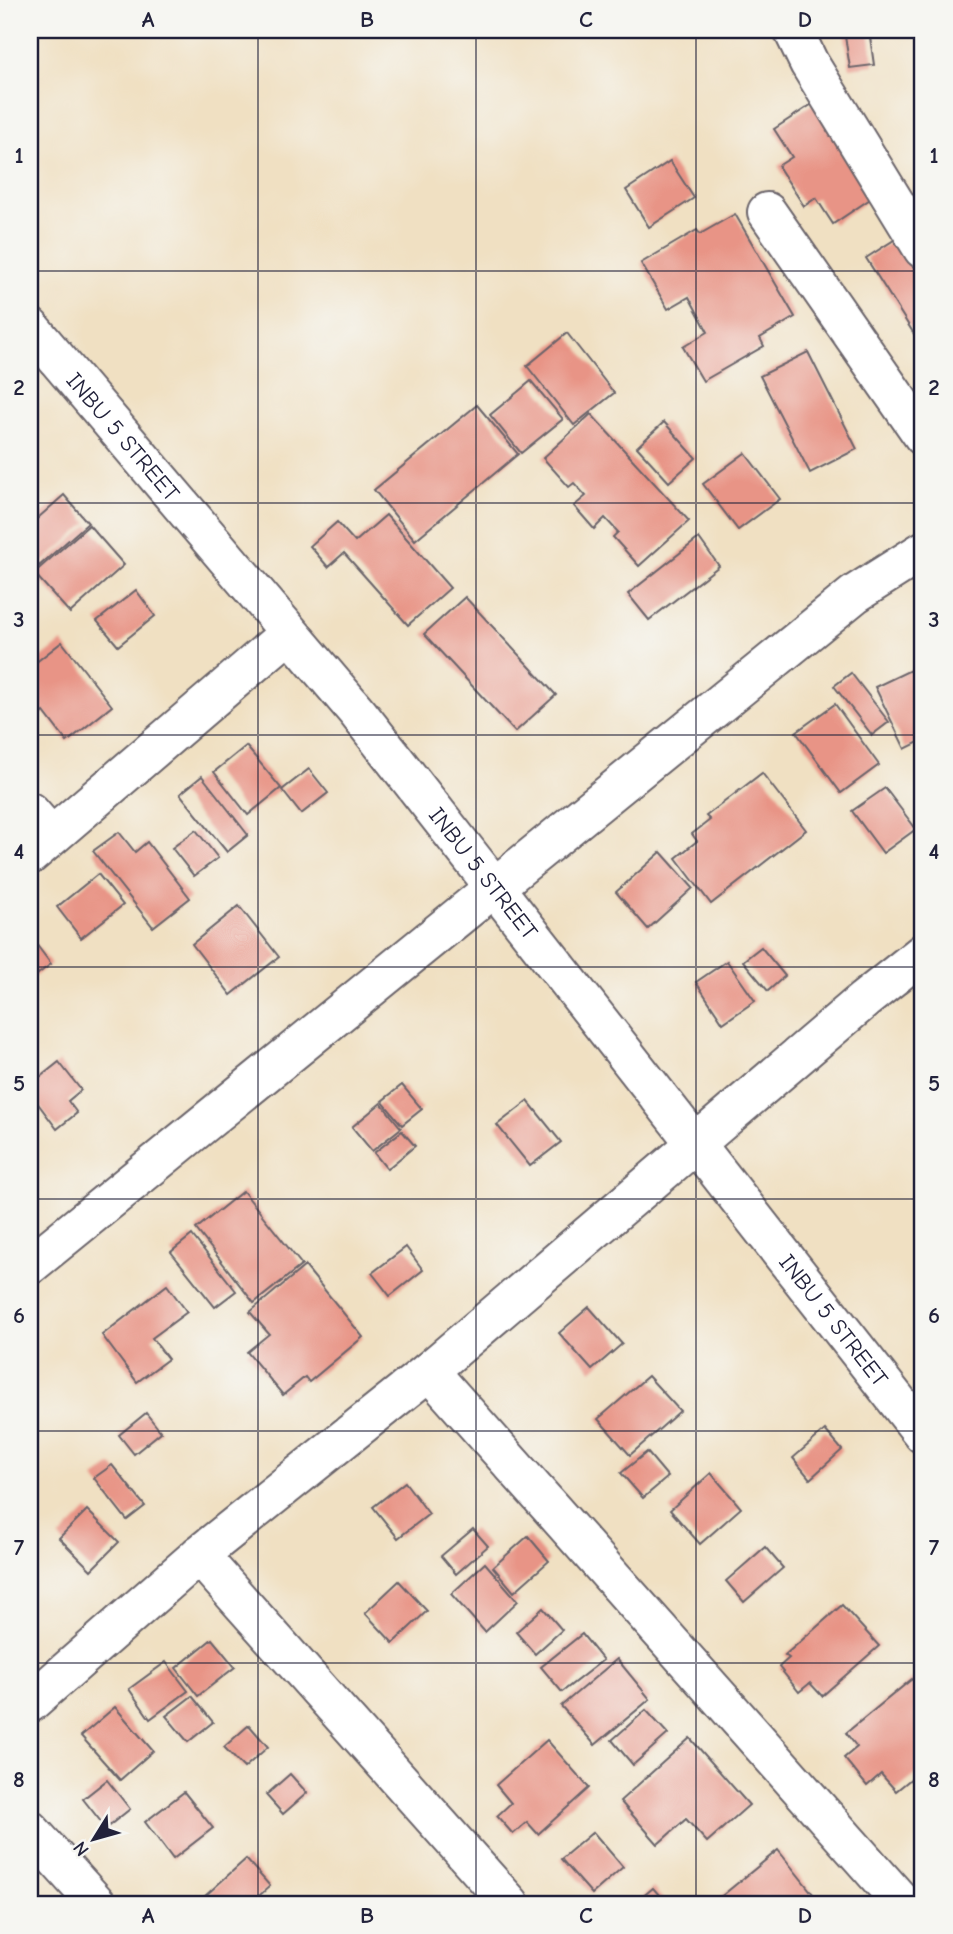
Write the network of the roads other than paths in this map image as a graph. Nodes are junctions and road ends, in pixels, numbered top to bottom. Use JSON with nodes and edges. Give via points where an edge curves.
{"nodes":[{"id":1,"x":793,"y":30,"type":"edge"},
{"id":2,"x":767,"y":212,"type":"dead end"},
{"id":3,"x":923,"y":249,"type":"edge"},
{"id":4,"x":30,"y":327,"type":"edge"},
{"id":5,"x":923,"y":436,"type":"edge"},
{"id":6,"x":923,"y":551,"type":"edge"},
{"id":7,"x":288,"y":634,"type":"junction"},
{"id":8,"x":37,"y":834,"type":"edge"},
{"id":9,"x":495,"y":888,"type":"junction"},
{"id":10,"x":923,"y":953,"type":"edge"},
{"id":11,"x":696,"y":1146,"type":"junction"},
{"id":12,"x":30,"y":1265,"type":"edge"},
{"id":13,"x":429,"y":1371,"type":"junction"},
{"id":14,"x":923,"y":1434,"type":"edge"},
{"id":15,"x":199,"y":1555,"type":"junction"},
{"id":16,"x":30,"y":1703,"type":"edge"},
{"id":17,"x":30,"y":1830,"type":"edge"},
{"id":18,"x":905,"y":1897,"type":"edge"},
{"id":19,"x":97,"y":1904,"type":"edge"},
{"id":20,"x":510,"y":1904,"type":"edge"}],
"edges":[{"from":1,"to":3,"type":"street"},
{"from":2,"to":5,"type":"street"},
{"from":4,"to":7,"type":"street","name":"INBU 5 STREET"},
{"from":6,"to":9,"type":"street","via":[[855,594]]},
{"from":7,"to":8,"type":"street"},
{"from":7,"to":9,"type":"street","name":"INBU 5 STREET","via":[[358,713]]},
{"from":9,"to":11,"type":"street","name":"INBU 5 STREET"},
{"from":9,"to":12,"type":"street"},
{"from":10,"to":11,"type":"street"},
{"from":11,"to":13,"type":"street"},
{"from":11,"to":14,"type":"street","name":"INBU 5 STREET"},
{"from":13,"to":15,"type":"street"},
{"from":13,"to":18,"type":"street"},
{"from":15,"to":16,"type":"street"},
{"from":15,"to":20,"type":"street"},
{"from":17,"to":19,"type":"street"}]}
